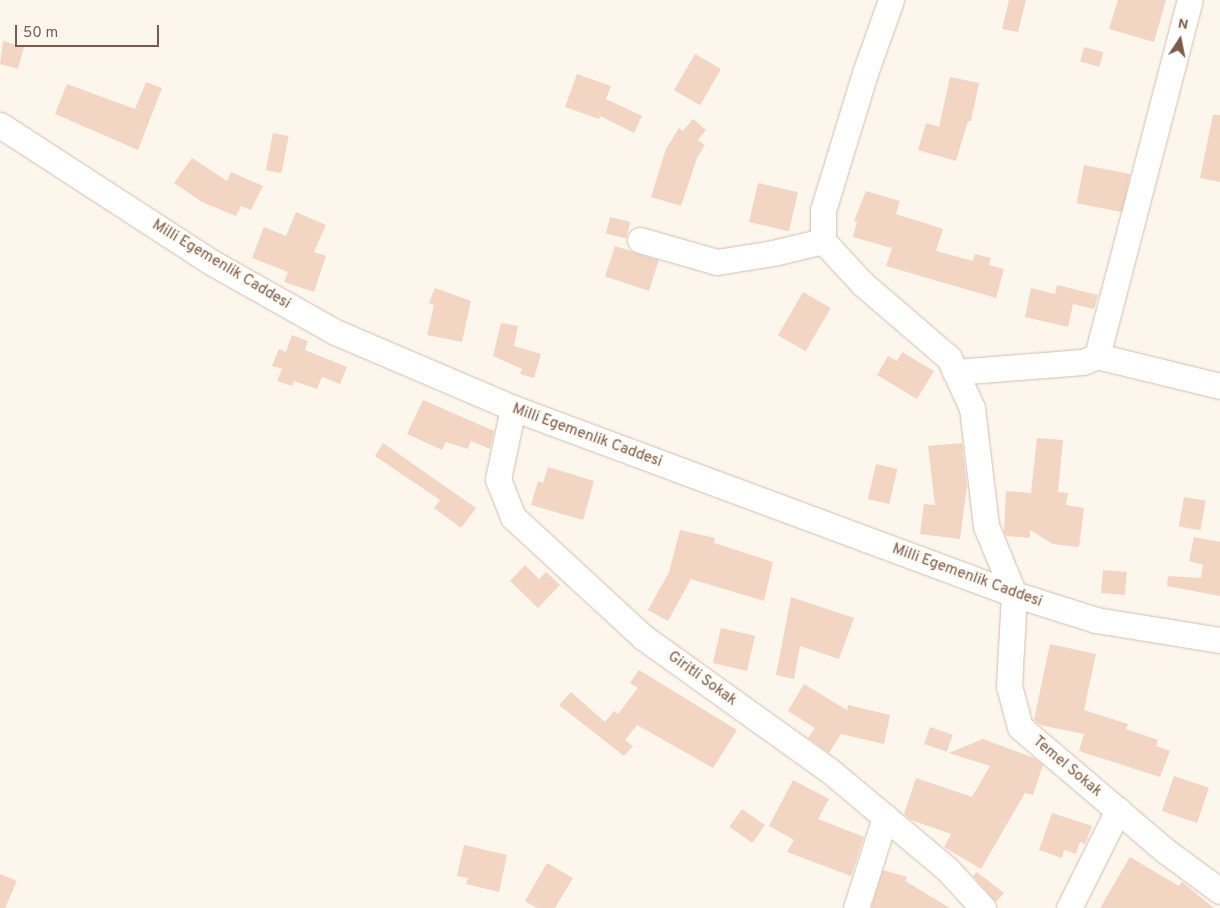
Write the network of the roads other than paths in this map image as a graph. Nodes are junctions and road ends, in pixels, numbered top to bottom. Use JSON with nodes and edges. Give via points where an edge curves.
{"nodes":[{"id":1,"x":891,"y":0,"type":"edge"},
{"id":2,"x":1190,"y":0,"type":"edge"},
{"id":3,"x":0,"y":125,"type":"edge"},
{"id":4,"x":640,"y":240,"type":"dead end"},
{"id":5,"x":823,"y":240,"type":"junction"},
{"id":6,"x":1097,"y":356,"type":"junction"},
{"id":7,"x":955,"y":372,"type":"junction"},
{"id":8,"x":1220,"y":386,"type":"edge"},
{"id":9,"x":513,"y":408,"type":"junction"},
{"id":10,"x":1014,"y":594,"type":"junction"},
{"id":11,"x":1220,"y":640,"type":"edge"},
{"id":12,"x":1118,"y":810,"type":"junction"},
{"id":13,"x":885,"y":817,"type":"junction"},
{"id":14,"x":1220,"y":891,"type":"edge"},
{"id":15,"x":856,"y":908,"type":"edge"},
{"id":16,"x":983,"y":908,"type":"edge"},
{"id":17,"x":1069,"y":908,"type":"edge"}],
"edges":[{"from":1,"to":5,"type":"street","via":[[823,210]]},
{"from":2,"to":6,"type":"street"},
{"from":3,"to":9,"type":"street","name":"Milli Egemenlik Caddesi","via":[[211,262],[335,332]]},
{"from":4,"to":5,"type":"street","via":[[717,262],[774,253]]},
{"from":5,"to":7,"type":"street","via":[[863,284],[949,358]]},
{"from":6,"to":7,"type":"street","via":[[1083,362]]},
{"from":6,"to":8,"type":"street"},
{"from":7,"to":10,"type":"street","via":[[972,408],[986,526]]},
{"from":9,"to":10,"type":"street","name":"Milli Egemenlik Caddesi"},
{"from":9,"to":13,"type":"street","name":"Giritli Sokak","via":[[498,479],[513,517],[643,637],[829,770]]},
{"from":10,"to":11,"type":"street","name":"Milli Egemenlik Caddesi","via":[[1096,620]]},
{"from":10,"to":12,"type":"street","name":"Temel Sokak","via":[[1009,686],[1020,727]]},
{"from":12,"to":14,"type":"street","name":"Temel Sokak"},
{"from":12,"to":17,"type":"street"},
{"from":13,"to":15,"type":"street"},
{"from":13,"to":16,"type":"street","name":"Giritli Sokak","via":[[948,870]]}]}
